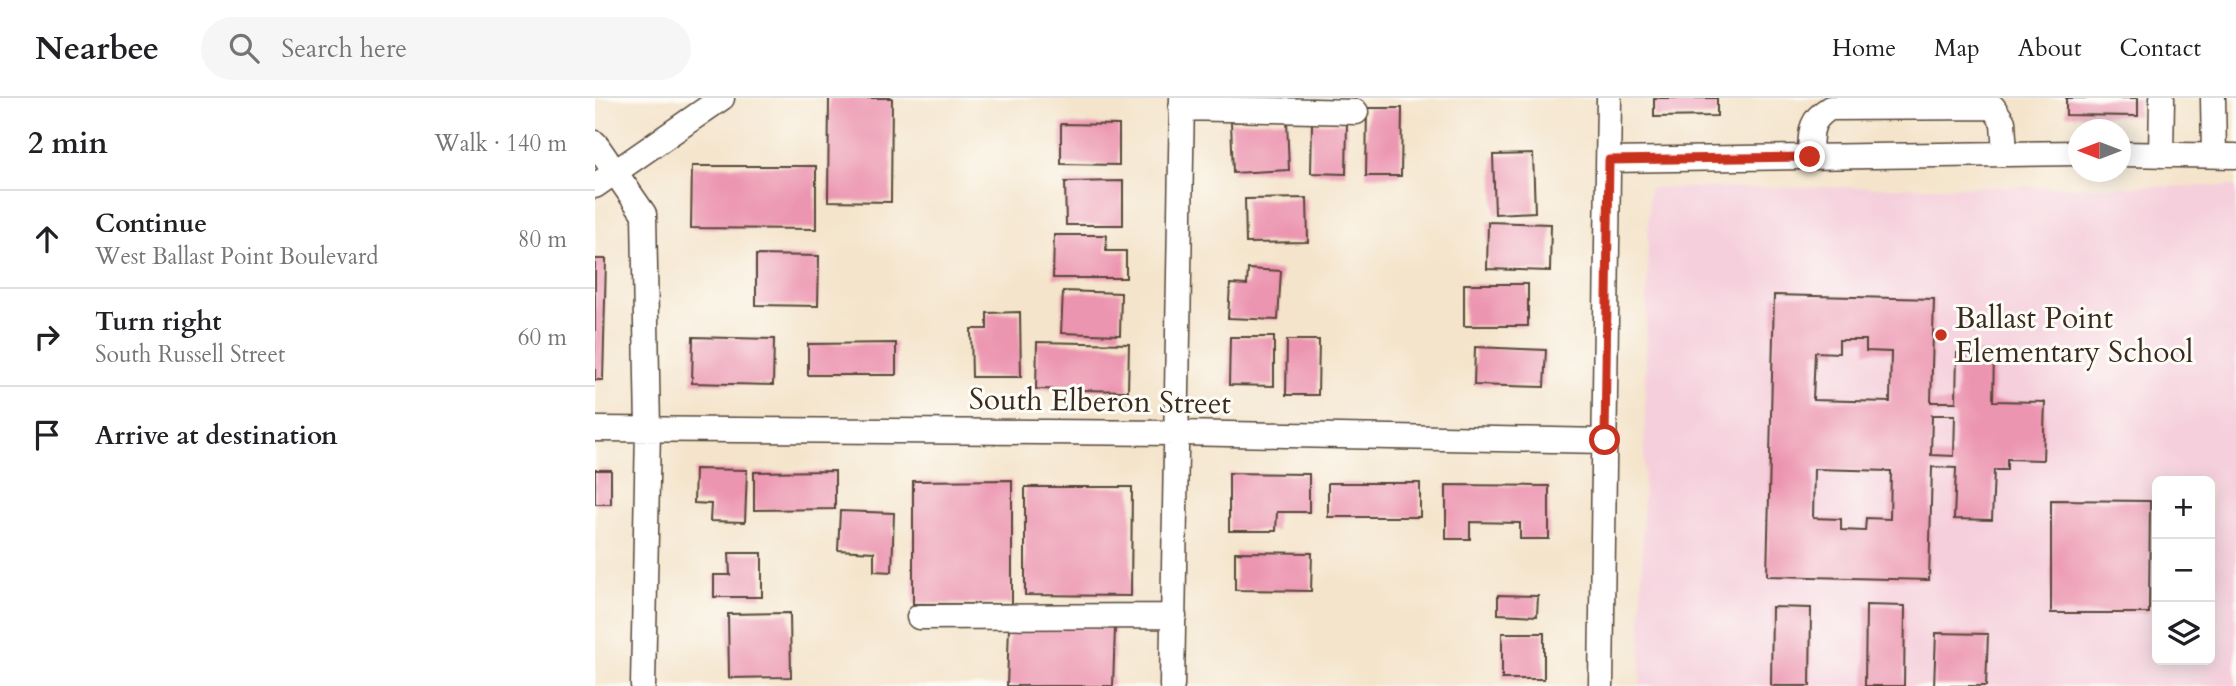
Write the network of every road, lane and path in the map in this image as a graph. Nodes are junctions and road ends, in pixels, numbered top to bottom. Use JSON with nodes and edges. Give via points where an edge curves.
{"nodes":[{"id":1,"x":722,"y":98,"type":"edge"},
{"id":2,"x":1609,"y":98,"type":"edge"},
{"id":3,"x":2162,"y":98,"type":"edge"},
{"id":4,"x":2213,"y":98,"type":"edge"},
{"id":5,"x":1182,"y":103,"type":"edge"},
{"id":6,"x":1356,"y":112,"type":"dead end"},
{"id":7,"x":595,"y":143,"type":"edge"},
{"id":8,"x":2068,"y":153,"type":"edge"},
{"id":9,"x":2005,"y":154,"type":"junction"},
{"id":10,"x":2131,"y":154,"type":"edge"},
{"id":11,"x":2161,"y":155,"type":"junction"},
{"id":12,"x":2225,"y":156,"type":"edge"},
{"id":13,"x":1810,"y":157,"type":"junction"},
{"id":14,"x":1609,"y":160,"type":"junction"},
{"id":15,"x":616,"y":172,"type":"junction"},
{"id":16,"x":595,"y":186,"type":"edge"},
{"id":17,"x":595,"y":429,"type":"edge"},
{"id":18,"x":648,"y":429,"type":"junction"},
{"id":19,"x":1177,"y":433,"type":"junction"},
{"id":20,"x":1605,"y":440,"type":"junction"},
{"id":21,"x":1174,"y":616,"type":"junction"},
{"id":22,"x":919,"y":617,"type":"dead end"},
{"id":23,"x":643,"y":686,"type":"edge"},
{"id":24,"x":1172,"y":686,"type":"edge"},
{"id":25,"x":1601,"y":686,"type":"edge"}],
"edges":[{"from":1,"to":15,"type":"street"},
{"from":2,"to":14,"type":"street"},
{"from":3,"to":11,"type":"street"},
{"from":4,"to":12,"type":"street"},
{"from":5,"to":6,"type":"street"},
{"from":5,"to":19,"type":"street"},
{"from":7,"to":15,"type":"street"},
{"from":8,"to":9,"type":"street"},
{"from":9,"to":13,"type":"street"},
{"from":9,"to":13,"type":"street","via":[[2003,122],[1993,107],[1829,108],[1812,125]]},
{"from":10,"to":11,"type":"street"},
{"from":11,"to":12,"type":"street"},
{"from":13,"to":14,"type":"street"},
{"from":14,"to":20,"type":"street"},
{"from":15,"to":16,"type":"street"},
{"from":15,"to":18,"type":"street","via":[[644,214]]},
{"from":17,"to":18,"type":"street","name":"South Elberon Street"},
{"from":18,"to":19,"type":"street","name":"South Elberon Street"},
{"from":18,"to":23,"type":"street"},
{"from":19,"to":20,"type":"street","name":"South Elberon Street"},
{"from":19,"to":21,"type":"street"},
{"from":20,"to":25,"type":"street"},
{"from":21,"to":22,"type":"street"},
{"from":21,"to":24,"type":"street"}]}
